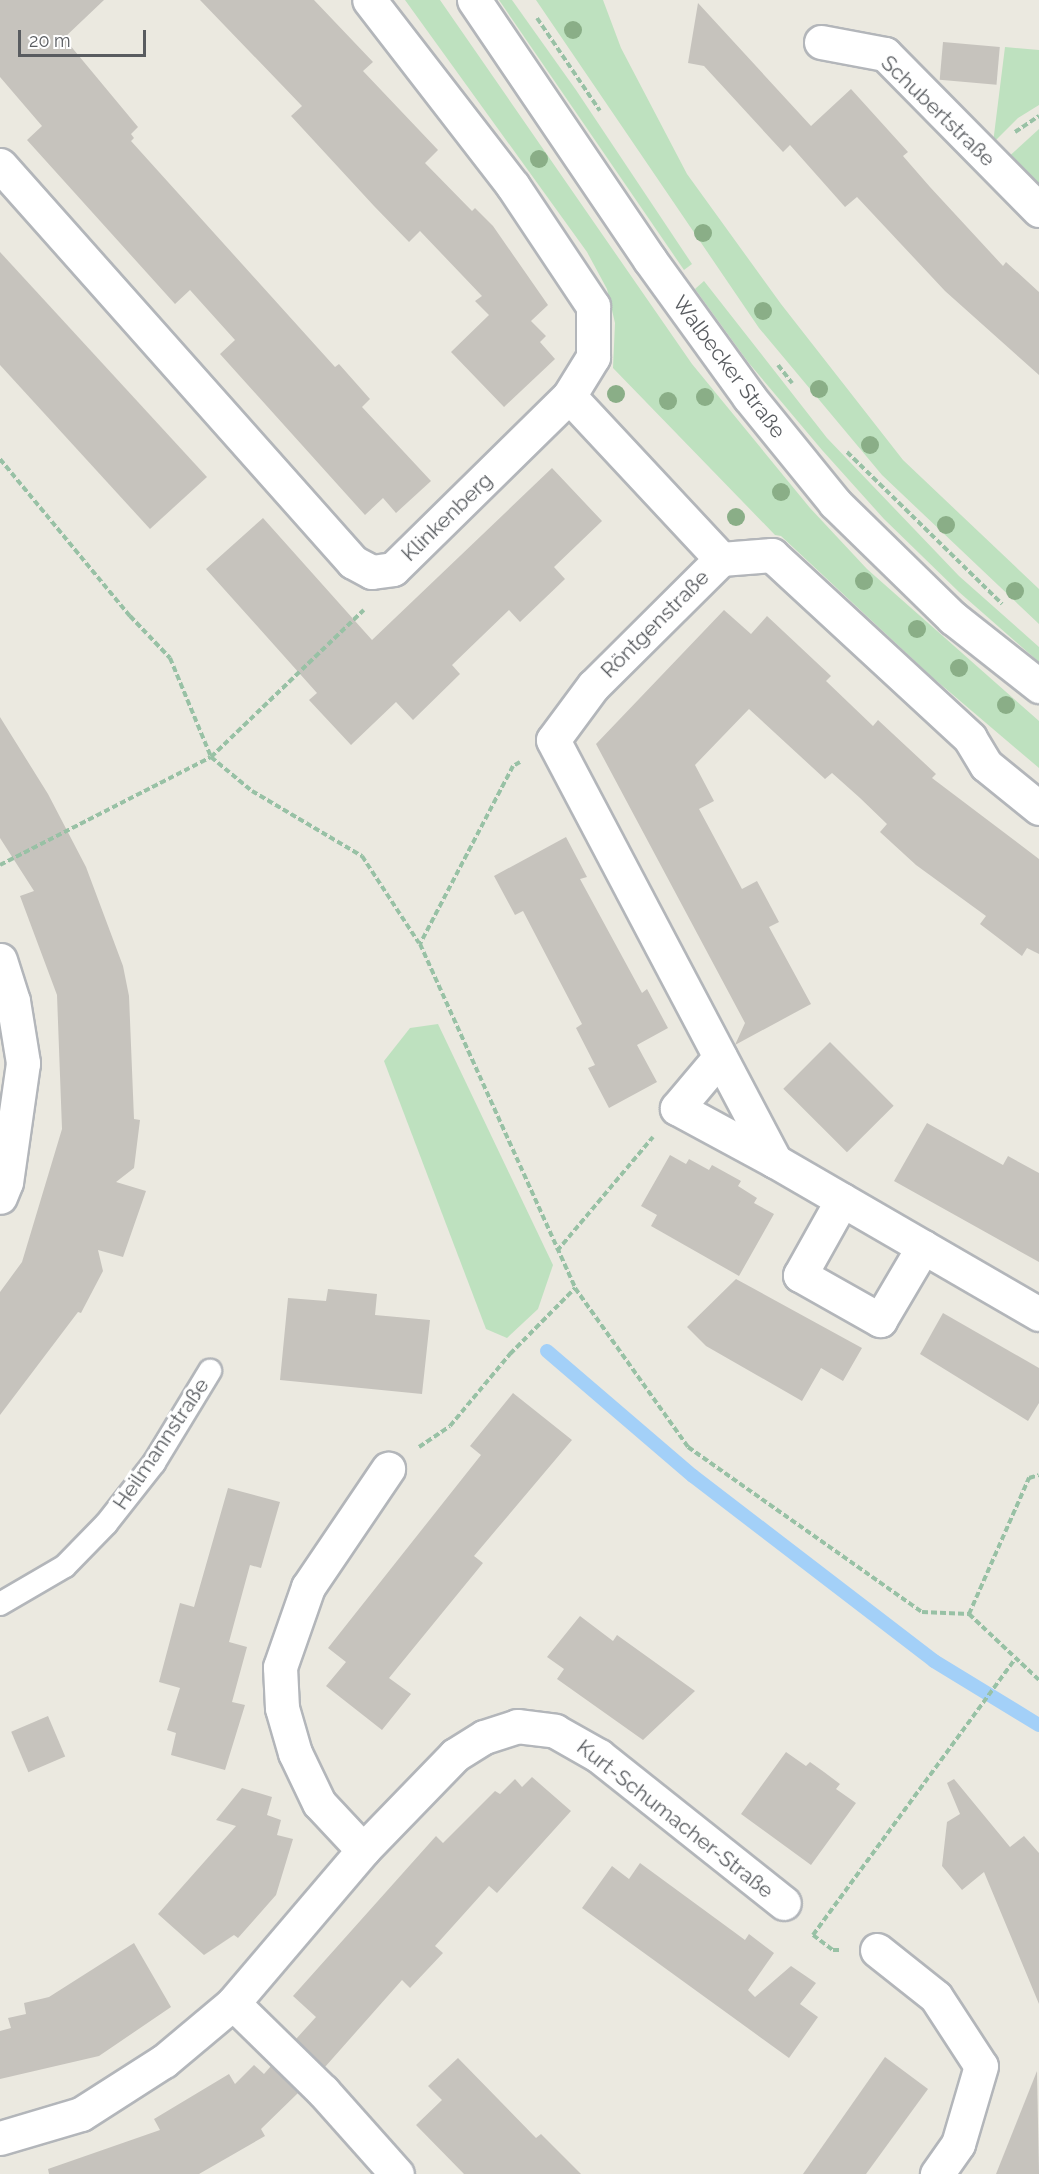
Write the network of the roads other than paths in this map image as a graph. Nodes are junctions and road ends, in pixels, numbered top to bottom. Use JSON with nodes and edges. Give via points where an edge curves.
{"nodes":[{"id":1,"x":369,"y":0,"type":"edge"},
{"id":2,"x":474,"y":0,"type":"edge"},
{"id":3,"x":821,"y":42,"type":"dead end"},
{"id":4,"x":0,"y":165,"type":"edge"},
{"id":5,"x":1039,"y":210,"type":"edge"},
{"id":6,"x":570,"y":396,"type":"junction"},
{"id":7,"x":721,"y":559,"type":"junction"},
{"id":8,"x":1039,"y":686,"type":"edge"},
{"id":9,"x":1039,"y":808,"type":"edge"},
{"id":10,"x":0,"y":960,"type":"edge"},
{"id":11,"x":720,"y":1057,"type":"junction"},
{"id":12,"x":775,"y":1161,"type":"junction"},
{"id":13,"x":0,"y":1197,"type":"edge"},
{"id":14,"x":842,"y":1200,"type":"junction"},
{"id":15,"x":924,"y":1247,"type":"junction"},
{"id":16,"x":1039,"y":1314,"type":"edge"},
{"id":17,"x":210,"y":1371,"type":"dead end"},
{"id":18,"x":388,"y":1468,"type":"road end"},
{"id":19,"x":0,"y":1604,"type":"edge"},
{"id":20,"x":363,"y":1850,"type":"junction"},
{"id":21,"x":783,"y":1903,"type":"road end"},
{"id":22,"x":877,"y":1950,"type":"road end"},
{"id":23,"x":233,"y":2003,"type":"junction"},
{"id":24,"x":0,"y":2138,"type":"edge"},
{"id":25,"x":398,"y":2174,"type":"edge"},
{"id":26,"x":937,"y":2174,"type":"edge"}],
"edges":[{"from":1,"to":6,"type":"street","name":"Klinkenberg","via":[[513,186],[593,306],[593,357]]},
{"from":2,"to":8,"type":"street","name":"Walbecker Straße","via":[[663,278],[749,397],[835,503],[953,618]]},
{"from":3,"to":5,"type":"street","name":"Schubertstraße","via":[[885,54]]},
{"from":4,"to":6,"type":"street","name":"Klinkenberg","via":[[353,562],[372,572],[393,569]]},
{"from":6,"to":7,"type":"street"},
{"from":7,"to":9,"type":"street","name":"Röntgenstraße","via":[[772,555],[970,738],[986,765]]},
{"from":7,"to":11,"type":"street","name":"Röntgenstraße","via":[[593,686],[553,740]]},
{"from":10,"to":13,"type":"street","via":[[13,1001],[23,1063],[8,1172]]},
{"from":11,"to":12,"type":"street"},
{"from":11,"to":12,"type":"street","via":[[677,1108]]},
{"from":12,"to":14,"type":"street"},
{"from":14,"to":15,"type":"street"},
{"from":14,"to":15,"type":"street","via":[[800,1275],[880,1320]]},
{"from":15,"to":16,"type":"street"},
{"from":17,"to":19,"type":"lane","name":"Heilmannstraße","via":[[154,1463],[106,1524],[65,1566]]},
{"from":18,"to":20,"type":"street","via":[[308,1587],[279,1667],[282,1708],[295,1753],[319,1803]]},
{"from":20,"to":21,"type":"street","name":"Kurt-Schumacher-Straße","via":[[455,1755],[484,1737],[518,1726],[555,1731],[599,1756]]},
{"from":20,"to":23,"type":"street","name":"Kurt-Schumacher-Straße"},
{"from":22,"to":26,"type":"street","via":[[936,1996],[981,2066],[958,2144]]},
{"from":23,"to":24,"type":"street","name":"Kurt-Schumacher-Straße","via":[[164,2061],[81,2114]]},
{"from":23,"to":25,"type":"street","via":[[323,2091]]}]}
